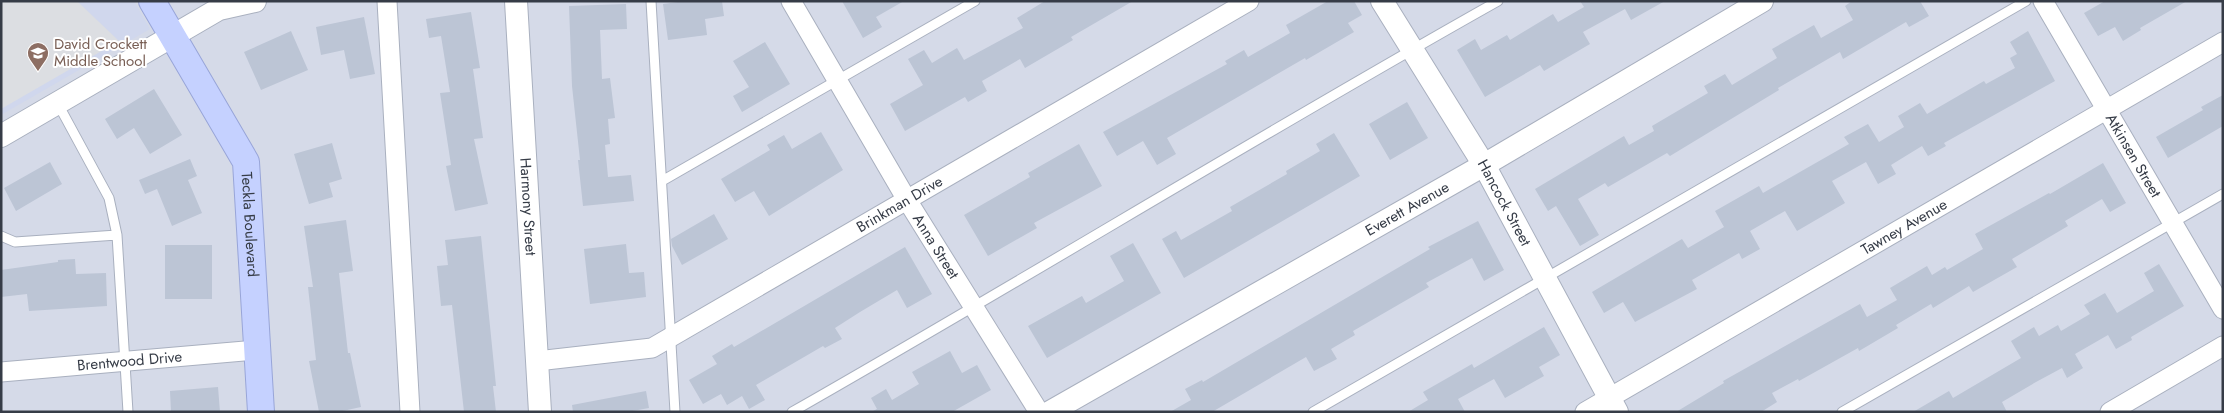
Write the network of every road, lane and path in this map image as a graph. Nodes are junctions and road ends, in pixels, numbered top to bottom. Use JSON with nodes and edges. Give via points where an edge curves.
{"nodes":[{"id":1,"x":152,"y":1,"type":"edge"},
{"id":2,"x":255,"y":1,"type":"edge"},
{"id":3,"x":387,"y":1,"type":"edge"},
{"id":4,"x":516,"y":1,"type":"edge"},
{"id":5,"x":651,"y":1,"type":"edge"},
{"id":6,"x":791,"y":1,"type":"edge"},
{"id":7,"x":975,"y":1,"type":"edge"},
{"id":8,"x":1249,"y":1,"type":"edge"},
{"id":9,"x":1382,"y":1,"type":"edge"},
{"id":10,"x":1498,"y":1,"type":"edge"},
{"id":11,"x":1762,"y":1,"type":"edge"},
{"id":12,"x":2026,"y":1,"type":"edge"},
{"id":13,"x":2043,"y":1,"type":"edge"},
{"id":14,"x":172,"y":36,"type":"junction"},
{"id":15,"x":2223,"y":42,"type":"edge"},
{"id":16,"x":1412,"y":50,"type":"junction"},
{"id":17,"x":837,"y":80,"type":"junction"},
{"id":18,"x":58,"y":103,"type":"junction"},
{"id":19,"x":2105,"y":110,"type":"junction"},
{"id":20,"x":1,"y":136,"type":"edge"},
{"id":21,"x":1484,"y":165,"type":"junction"},
{"id":22,"x":662,"y":181,"type":"junction"},
{"id":23,"x":2223,"y":194,"type":"edge"},
{"id":24,"x":907,"y":200,"type":"junction"},
{"id":25,"x":2172,"y":224,"type":"junction"},
{"id":26,"x":117,"y":235,"type":"junction"},
{"id":27,"x":1,"y":236,"type":"edge"},
{"id":28,"x":1545,"y":279,"type":"junction"},
{"id":29,"x":975,"y":308,"type":"junction"},
{"id":30,"x":2223,"y":309,"type":"edge"},
{"id":31,"x":671,"y":337,"type":"junction"},
{"id":32,"x":2223,"y":346,"type":"edge"},
{"id":33,"x":257,"y":350,"type":"junction"},
{"id":34,"x":125,"y":361,"type":"junction"},
{"id":35,"x":536,"y":361,"type":"junction"},
{"id":36,"x":1,"y":372,"type":"edge"},
{"id":37,"x":1613,"y":405,"type":"edge"},
{"id":38,"x":128,"y":412,"type":"edge"},
{"id":39,"x":261,"y":412,"type":"edge"},
{"id":40,"x":410,"y":412,"type":"edge"},
{"id":41,"x":540,"y":412,"type":"edge"},
{"id":42,"x":675,"y":412,"type":"edge"},
{"id":43,"x":792,"y":412,"type":"edge"},
{"id":44,"x":1040,"y":412,"type":"edge"},
{"id":45,"x":1050,"y":412,"type":"edge"},
{"id":46,"x":1313,"y":412,"type":"edge"},
{"id":47,"x":1585,"y":412,"type":"edge"},
{"id":48,"x":1842,"y":412,"type":"edge"},
{"id":49,"x":2110,"y":412,"type":"edge"}],
"edges":[{"from":1,"to":14,"type":"main road","name":"Teckla Boulevard"},
{"from":2,"to":14,"type":"street","via":[[219,9]]},
{"from":3,"to":40,"type":"street"},
{"from":4,"to":35,"type":"street","name":"Harmony Street"},
{"from":5,"to":22,"type":"lane"},
{"from":6,"to":17,"type":"street","name":"Anna Street"},
{"from":7,"to":17,"type":"lane"},
{"from":8,"to":24,"type":"street","name":"Brinkman Drive"},
{"from":9,"to":16,"type":"street","name":"Hancock Street"},
{"from":10,"to":16,"type":"lane"},
{"from":11,"to":21,"type":"street","name":"Everett Avenue"},
{"from":12,"to":28,"type":"lane"},
{"from":13,"to":19,"type":"street","name":"Atkinsen Street"},
{"from":14,"to":18,"type":"street"},
{"from":14,"to":33,"type":"main road","name":"Teckla Boulevard","via":[[246,162]]},
{"from":15,"to":19,"type":"street","name":"Tawney Avenue"},
{"from":16,"to":21,"type":"street","name":"Hancock Street"},
{"from":16,"to":29,"type":"lane"},
{"from":17,"to":22,"type":"lane"},
{"from":17,"to":24,"type":"street","name":"Anna Street"},
{"from":18,"to":20,"type":"street"},
{"from":18,"to":26,"type":"lane","via":[[110,198]]},
{"from":19,"to":25,"type":"street","name":"Atkinsen Street"},
{"from":19,"to":37,"type":"street","name":"Tawney Avenue"},
{"from":21,"to":28,"type":"street","name":"Hancock Street"},
{"from":21,"to":45,"type":"street","name":"Everett Avenue"},
{"from":22,"to":31,"type":"lane"},
{"from":23,"to":25,"type":"lane"},
{"from":24,"to":29,"type":"street","name":"Anna Street"},
{"from":24,"to":31,"type":"street","name":"Brinkman Drive"},
{"from":25,"to":30,"type":"street","name":"Atkinsen Street"},
{"from":25,"to":48,"type":"lane"},
{"from":26,"to":27,"type":"lane","via":[[15,242]]},
{"from":26,"to":34,"type":"lane"},
{"from":28,"to":37,"type":"street","name":"Hancock Street"},
{"from":28,"to":46,"type":"lane"},
{"from":29,"to":43,"type":"lane"},
{"from":29,"to":44,"type":"street","name":"Anna Street"},
{"from":31,"to":35,"type":"street","name":"Brinkman Drive","via":[[652,348]]},
{"from":31,"to":42,"type":"lane"},
{"from":32,"to":49,"type":"street"},
{"from":33,"to":34,"type":"street","name":"Brentwood Drive"},
{"from":33,"to":39,"type":"main road","name":"Teckla Boulevard"},
{"from":34,"to":36,"type":"street","name":"Brentwood Drive"},
{"from":34,"to":38,"type":"lane"},
{"from":35,"to":41,"type":"street","name":"Harmony Street"},
{"from":37,"to":47,"type":"street","name":"Tawney Avenue"}]}
